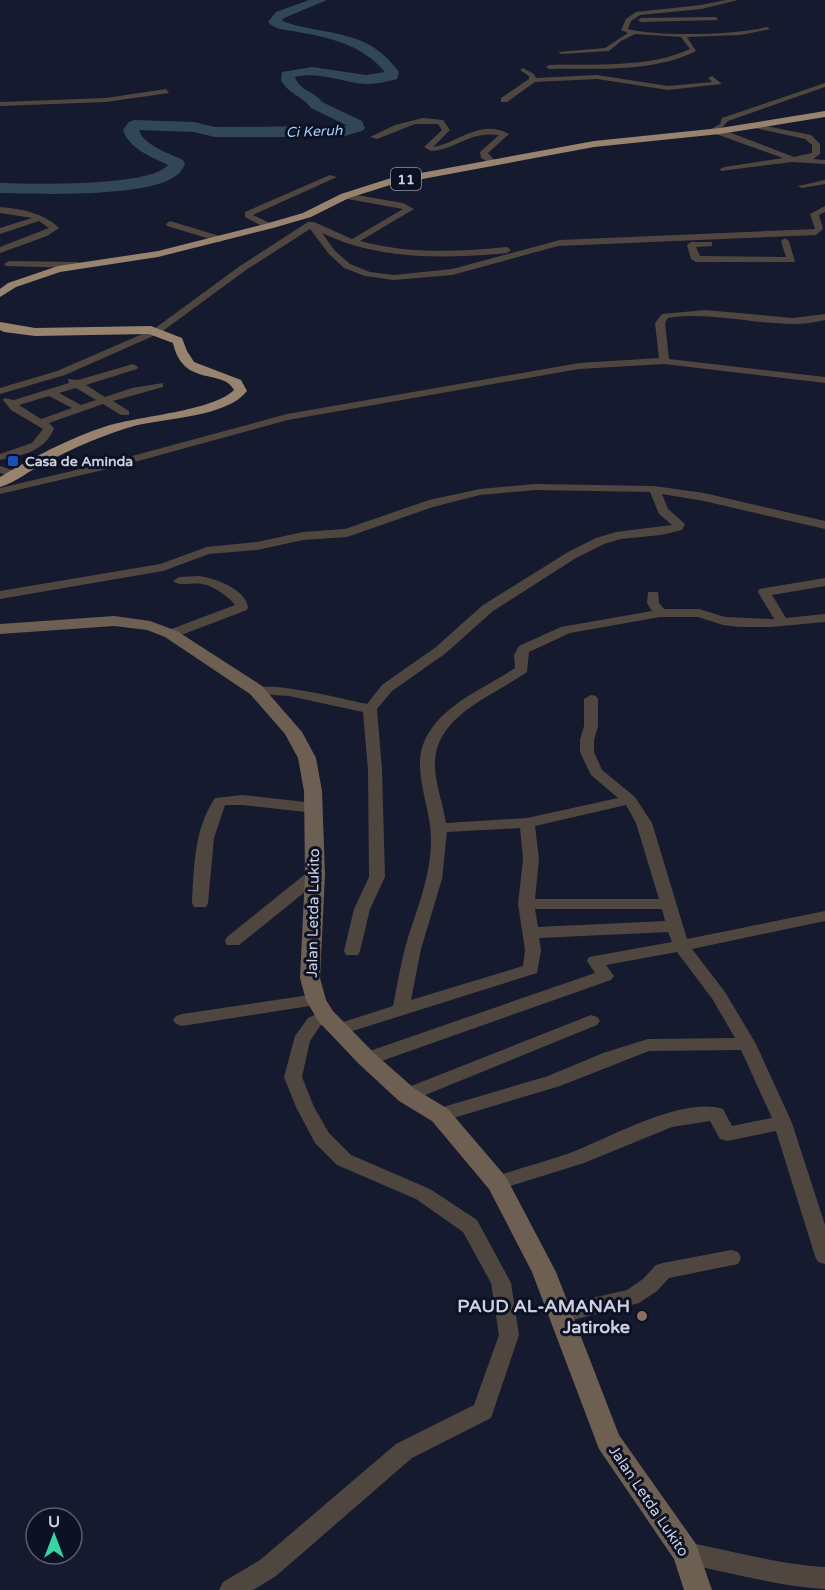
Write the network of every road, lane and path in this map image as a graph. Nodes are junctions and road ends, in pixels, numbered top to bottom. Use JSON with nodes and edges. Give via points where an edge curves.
{"nodes":[{"id":1,"x":729,"y":0,"type":"edge"},
{"id":2,"x":735,"y":0,"type":"edge"},
{"id":3,"x":716,"y":19,"type":"dead end"},
{"id":4,"x":628,"y":20,"type":"junction"},
{"id":5,"x":767,"y":29,"type":"dead end"},
{"id":6,"x":633,"y":33,"type":"junction"},
{"id":7,"x":684,"y":33,"type":"junction"},
{"id":8,"x":607,"y":50,"type":"junction"},
{"id":9,"x":615,"y":51,"type":"dead end"},
{"id":10,"x":561,"y":52,"type":"dead end"},
{"id":11,"x":668,"y":58,"type":"junction"},
{"id":12,"x":588,"y":65,"type":"junction"},
{"id":13,"x":680,"y":65,"type":"dead end"},
{"id":14,"x":549,"y":67,"type":"dead end"},
{"id":15,"x":523,"y":70,"type":"dead end"},
{"id":16,"x":597,"y":77,"type":"junction"},
{"id":17,"x":712,"y":78,"type":"dead end"},
{"id":18,"x":533,"y":80,"type":"junction"},
{"id":19,"x":825,"y":85,"type":"edge"},
{"id":20,"x":166,"y":91,"type":"dead end"},
{"id":21,"x":777,"y":94,"type":"dead end"},
{"id":22,"x":788,"y":98,"type":"junction"},
{"id":23,"x":504,"y":100,"type":"dead end"},
{"id":24,"x":0,"y":104,"type":"edge"},
{"id":25,"x":825,"y":114,"type":"edge"},
{"id":26,"x":753,"y":126,"type":"junction"},
{"id":27,"x":718,"y":131,"type":"junction"},
{"id":28,"x":374,"y":137,"type":"dead end"},
{"id":29,"x":794,"y":160,"type":"junction"},
{"id":30,"x":825,"y":162,"type":"edge"},
{"id":31,"x":493,"y":163,"type":"junction"},
{"id":32,"x":724,"y":169,"type":"dead end"},
{"id":33,"x":821,"y":174,"type":"edge"},
{"id":34,"x":333,"y":177,"type":"dead end"},
{"id":35,"x":802,"y":186,"type":"dead end"},
{"id":36,"x":345,"y":196,"type":"junction"},
{"id":37,"x":825,"y":209,"type":"edge"},
{"id":38,"x":0,"y":210,"type":"edge"},
{"id":39,"x":20,"y":211,"type":"junction"},
{"id":40,"x":0,"y":218,"type":"edge"},
{"id":41,"x":41,"y":218,"type":"junction"},
{"id":42,"x":309,"y":219,"type":"junction"},
{"id":43,"x":170,"y":224,"type":"dead end"},
{"id":44,"x":269,"y":226,"type":"junction"},
{"id":45,"x":0,"y":231,"type":"edge"},
{"id":46,"x":818,"y":231,"type":"edge"},
{"id":47,"x":220,"y":239,"type":"junction"},
{"id":48,"x":785,"y":241,"type":"junction"},
{"id":49,"x":351,"y":243,"type":"junction"},
{"id":50,"x":560,"y":243,"type":"junction"},
{"id":51,"x":0,"y":250,"type":"edge"},
{"id":52,"x":5,"y":263,"type":"edge"},
{"id":53,"x":78,"y":265,"type":"junction"},
{"id":54,"x":12,"y":285,"type":"junction"},
{"id":55,"x":0,"y":294,"type":"edge"},
{"id":56,"x":825,"y":316,"type":"edge"},
{"id":57,"x":0,"y":326,"type":"edge"},
{"id":58,"x":157,"y":331,"type":"junction"},
{"id":59,"x":664,"y":361,"type":"junction"},
{"id":60,"x":133,"y":368,"type":"dead end"},
{"id":61,"x":108,"y":374,"type":"junction"},
{"id":62,"x":64,"y":376,"type":"dead end"},
{"id":63,"x":825,"y":380,"type":"edge"},
{"id":64,"x":77,"y":383,"type":"junction"},
{"id":65,"x":159,"y":385,"type":"dead end"},
{"id":66,"x":132,"y":391,"type":"junction"},
{"id":67,"x":50,"y":392,"type":"junction"},
{"id":68,"x":1,"y":394,"type":"edge"},
{"id":69,"x":106,"y":400,"type":"junction"},
{"id":70,"x":12,"y":404,"type":"junction"},
{"id":71,"x":81,"y":409,"type":"junction"},
{"id":72,"x":125,"y":413,"type":"dead end"},
{"id":73,"x":42,"y":422,"type":"junction"},
{"id":74,"x":0,"y":457,"type":"edge"},
{"id":75,"x":0,"y":469,"type":"edge"},
{"id":76,"x":14,"y":474,"type":"junction"},
{"id":77,"x":0,"y":483,"type":"edge"},
{"id":78,"x":654,"y":489,"type":"junction"},
{"id":79,"x":0,"y":491,"type":"edge"},
{"id":80,"x":825,"y":525,"type":"edge"},
{"id":81,"x":179,"y":581,"type":"dead end"},
{"id":82,"x":825,"y":582,"type":"edge"},
{"id":83,"x":0,"y":595,"type":"edge"},
{"id":84,"x":653,"y":595,"type":"dead end"},
{"id":85,"x":660,"y":614,"type":"junction"},
{"id":86,"x":825,"y":618,"type":"edge"},
{"id":87,"x":782,"y":621,"type":"junction"},
{"id":88,"x":0,"y":629,"type":"edge"},
{"id":89,"x":171,"y":634,"type":"junction"},
{"id":90,"x":256,"y":690,"type":"junction"},
{"id":91,"x":591,"y":699,"type":"dead end"},
{"id":92,"x":370,"y":709,"type":"junction"},
{"id":93,"x":630,"y":800,"type":"junction"},
{"id":94,"x":314,"y":808,"type":"junction"},
{"id":95,"x":527,"y":823,"type":"junction"},
{"id":96,"x":439,"y":828,"type":"junction"},
{"id":97,"x":315,"y":875,"type":"junction"},
{"id":98,"x":200,"y":903,"type":"dead end"},
{"id":99,"x":526,"y":904,"type":"junction"},
{"id":100,"x":669,"y":904,"type":"junction"},
{"id":101,"x":825,"y":916,"type":"edge"},
{"id":102,"x":674,"y":926,"type":"junction"},
{"id":103,"x":531,"y":933,"type":"junction"},
{"id":104,"x":233,"y":941,"type":"dead end"},
{"id":105,"x":681,"y":946,"type":"junction"},
{"id":106,"x":352,"y":951,"type":"dead end"},
{"id":107,"x":401,"y":1010,"type":"junction"},
{"id":108,"x":326,"y":1015,"type":"junction"},
{"id":109,"x":182,"y":1020,"type":"dead end"},
{"id":110,"x":591,"y":1021,"type":"dead end"},
{"id":111,"x":747,"y":1044,"type":"junction"},
{"id":112,"x":367,"y":1059,"type":"junction"},
{"id":113,"x":406,"y":1095,"type":"junction"},
{"id":114,"x":440,"y":1115,"type":"junction"},
{"id":115,"x":783,"y":1123,"type":"junction"},
{"id":116,"x":498,"y":1183,"type":"junction"},
{"id":117,"x":825,"y":1256,"type":"edge"},
{"id":118,"x":731,"y":1257,"type":"dead end"},
{"id":119,"x":561,"y":1314,"type":"junction"},
{"id":120,"x":686,"y":1553,"type":"junction"},
{"id":121,"x":825,"y":1578,"type":"edge"},
{"id":122,"x":231,"y":1590,"type":"edge"},
{"id":123,"x":698,"y":1590,"type":"edge"}],
"edges":[{"from":1,"to":2,"type":"street"},
{"from":1,"to":4,"type":"street","via":[[701,7],[655,6]]},
{"from":3,"to":4,"type":"street"},
{"from":4,"to":6,"type":"street","via":[[624,30]]},
{"from":5,"to":7,"type":"street","via":[[752,33]]},
{"from":6,"to":7,"type":"street"},
{"from":6,"to":8,"type":"street"},
{"from":7,"to":11,"type":"street","via":[[684,39],[694,50]]},
{"from":8,"to":9,"type":"street"},
{"from":8,"to":10,"type":"street"},
{"from":11,"to":12,"type":"street"},
{"from":11,"to":13,"type":"street"},
{"from":12,"to":14,"type":"street"},
{"from":12,"to":16,"type":"street"},
{"from":15,"to":18,"type":"street"},
{"from":16,"to":17,"type":"street","via":[[668,88],[718,84]]},
{"from":16,"to":18,"type":"street"},
{"from":18,"to":23,"type":"street"},
{"from":19,"to":22,"type":"street"},
{"from":20,"to":24,"type":"street","via":[[106,100]]},
{"from":21,"to":22,"type":"street"},
{"from":22,"to":27,"type":"street","via":[[725,120],[715,129]]},
{"from":25,"to":26,"type":"highway","number":"11"},
{"from":26,"to":27,"type":"highway","number":"11"},
{"from":26,"to":29,"type":"street","via":[[803,135],[815,141],[815,156]]},
{"from":27,"to":29,"type":"street"},
{"from":27,"to":31,"type":"highway","number":"11","via":[[594,144]]},
{"from":28,"to":31,"type":"street","via":[[407,123],[429,120],[440,122],[446,130],[430,144],[431,149],[467,135],[505,134],[484,152]]},
{"from":29,"to":32,"type":"street"},
{"from":29,"to":33,"type":"street"},
{"from":30,"to":33,"type":"street"},
{"from":31,"to":36,"type":"highway","number":"11","via":[[388,183]]},
{"from":33,"to":35,"type":"street"},
{"from":34,"to":44,"type":"street","via":[[249,214]]},
{"from":36,"to":42,"type":"highway","number":"11"},
{"from":36,"to":49,"type":"street","via":[[410,209]]},
{"from":37,"to":46,"type":"street","via":[[814,214]]},
{"from":38,"to":39,"type":"street"},
{"from":39,"to":40,"type":"street"},
{"from":39,"to":41,"type":"street"},
{"from":41,"to":45,"type":"street"},
{"from":41,"to":51,"type":"street","via":[[55,228]]},
{"from":42,"to":44,"type":"highway","number":"11"},
{"from":42,"to":49,"type":"street"},
{"from":42,"to":50,"type":"street","via":[[340,262],[357,272],[384,277],[459,270]]},
{"from":42,"to":58,"type":"street"},
{"from":43,"to":47,"type":"street"},
{"from":44,"to":47,"type":"highway","number":"11"},
{"from":46,"to":48,"type":"street"},
{"from":46,"to":50,"type":"street"},
{"from":47,"to":53,"type":"highway","number":"11","via":[[158,254]]},
{"from":48,"to":48,"type":"street","via":[[692,245],[690,247],[698,260],[752,256],[792,260]]},
{"from":49,"to":50,"type":"street","via":[[459,254]]},
{"from":52,"to":53,"type":"street"},
{"from":52,"to":54,"type":"street"},
{"from":53,"to":54,"type":"highway","number":"11"},
{"from":54,"to":55,"type":"highway","number":"11"},
{"from":56,"to":59,"type":"street","via":[[792,321],[689,313],[665,316],[660,323]]},
{"from":57,"to":58,"type":"highway","via":[[35,332]]},
{"from":58,"to":68,"type":"street"},
{"from":58,"to":76,"type":"highway","via":[[178,341],[181,357],[193,368],[237,383],[240,394],[219,404],[93,435]]},
{"from":59,"to":63,"type":"street"},
{"from":59,"to":79,"type":"street","via":[[579,366],[332,408],[259,423],[112,465]]},
{"from":60,"to":61,"type":"street"},
{"from":61,"to":64,"type":"street"},
{"from":61,"to":66,"type":"street"},
{"from":62,"to":64,"type":"street"},
{"from":64,"to":67,"type":"street"},
{"from":64,"to":69,"type":"street"},
{"from":65,"to":66,"type":"street"},
{"from":66,"to":69,"type":"street"},
{"from":67,"to":70,"type":"street"},
{"from":67,"to":71,"type":"street"},
{"from":68,"to":70,"type":"street"},
{"from":69,"to":71,"type":"street"},
{"from":69,"to":72,"type":"street"},
{"from":70,"to":73,"type":"street"},
{"from":71,"to":73,"type":"street"},
{"from":73,"to":74,"type":"street","via":[[49,428],[39,443]]},
{"from":75,"to":76,"type":"street"},
{"from":76,"to":77,"type":"highway"},
{"from":78,"to":80,"type":"street"},
{"from":78,"to":83,"type":"street","via":[[490,490],[429,504],[347,533],[207,551],[163,567]]},
{"from":78,"to":92,"type":"street","via":[[663,511],[678,527],[620,535],[572,555],[488,608],[441,650],[387,688]]},
{"from":81,"to":89,"type":"street","via":[[211,581],[243,607]]},
{"from":82,"to":87,"type":"street","via":[[764,592]]},
{"from":84,"to":85,"type":"street"},
{"from":85,"to":87,"type":"street","via":[[699,613],[739,623]]},
{"from":85,"to":96,"type":"street","via":[[566,630],[524,649],[522,669],[444,723],[429,750],[428,765]]},
{"from":86,"to":87,"type":"street"},
{"from":88,"to":89,"type":"street","name":"Jalan Letda Lukito","via":[[114,621],[150,626]]},
{"from":89,"to":90,"type":"street","name":"Jalan Letda Lukito"},
{"from":90,"to":92,"type":"street","via":[[289,692]]},
{"from":90,"to":94,"type":"street","name":"Jalan Letda Lukito","via":[[293,732],[307,758]]},
{"from":91,"to":93,"type":"street","via":[[587,753],[596,772]]},
{"from":92,"to":106,"type":"street","via":[[377,877],[362,909]]},
{"from":93,"to":95,"type":"street"},
{"from":93,"to":100,"type":"street","via":[[644,823]]},
{"from":94,"to":97,"type":"street","name":"Jalan Letda Lukito"},
{"from":94,"to":98,"type":"street","via":[[220,801],[211,816],[205,841]]},
{"from":95,"to":96,"type":"street"},
{"from":95,"to":99,"type":"street","via":[[531,860]]},
{"from":96,"to":107,"type":"street","via":[[438,857]]},
{"from":97,"to":104,"type":"street"},
{"from":97,"to":108,"type":"street","name":"Jalan Letda Lukito","via":[[309,970]]},
{"from":99,"to":100,"type":"street"},
{"from":99,"to":103,"type":"street"},
{"from":100,"to":102,"type":"street"},
{"from":101,"to":105,"type":"street"},
{"from":102,"to":103,"type":"street"},
{"from":102,"to":105,"type":"street"},
{"from":103,"to":107,"type":"street","via":[[531,969]]},
{"from":105,"to":111,"type":"street","via":[[719,996]]},
{"from":105,"to":112,"type":"street","via":[[595,961],[605,976]]},
{"from":107,"to":108,"type":"street"},
{"from":108,"to":109,"type":"street"},
{"from":108,"to":112,"type":"street","name":"Jalan Letda Lukito"},
{"from":108,"to":122,"type":"street","via":[[314,1022],[301,1040],[293,1077],[322,1138],[344,1160],[423,1194],[470,1226],[501,1283],[509,1335],[483,1411],[404,1451],[268,1568]]},
{"from":110,"to":113,"type":"street"},
{"from":111,"to":114,"type":"street","via":[[648,1045],[554,1081]]},
{"from":111,"to":115,"type":"street"},
{"from":112,"to":113,"type":"street","name":"Jalan Letda Lukito"},
{"from":113,"to":114,"type":"street","name":"Jalan Letda Lukito"},
{"from":114,"to":116,"type":"street","name":"Jalan Letda Lukito"},
{"from":115,"to":116,"type":"street","via":[[727,1134],[716,1114],[698,1113]]},
{"from":115,"to":117,"type":"street"},
{"from":116,"to":119,"type":"street","name":"Jalan Letda Lukito"},
{"from":118,"to":119,"type":"street","via":[[663,1271],[632,1297]]},
{"from":119,"to":120,"type":"street","name":"Jalan Letda Lukito","via":[[608,1441]]},
{"from":120,"to":121,"type":"street","via":[[793,1576]]},
{"from":120,"to":123,"type":"street","name":"Jalan Letda Lukito"}]}
